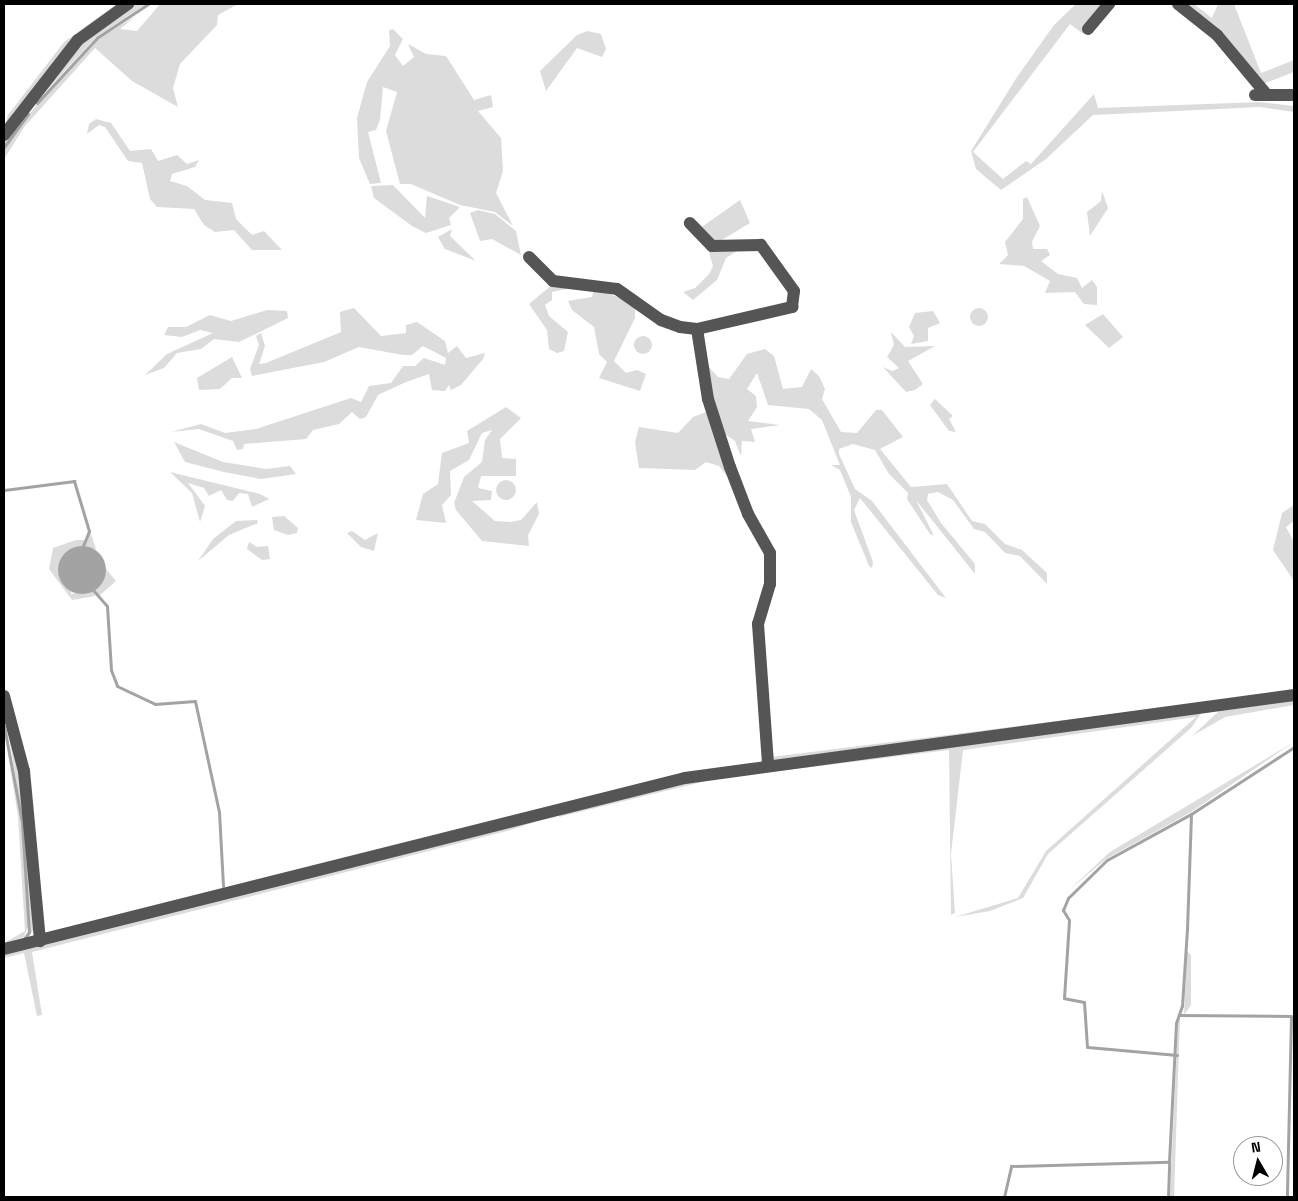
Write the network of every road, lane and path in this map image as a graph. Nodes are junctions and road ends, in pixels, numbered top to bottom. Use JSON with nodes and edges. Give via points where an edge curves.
{"nodes":[{"id":1,"x":128,"y":4,"type":"edge"},
{"id":2,"x":1109,"y":4,"type":"edge"},
{"id":3,"x":1178,"y":4,"type":"edge"},
{"id":4,"x":1088,"y":29,"type":"dead end"},
{"id":5,"x":1294,"y":94,"type":"edge"},
{"id":6,"x":4,"y":135,"type":"edge"},
{"id":7,"x":690,"y":223,"type":"dead end"},
{"id":8,"x":528,"y":257,"type":"dead end"},
{"id":9,"x":697,"y":329,"type":"junction"},
{"id":10,"x":4,"y":696,"type":"edge"},
{"id":11,"x":1294,"y":696,"type":"edge"},
{"id":12,"x":768,"y":765,"type":"junction"},
{"id":13,"x":40,"y":941,"type":"junction"},
{"id":14,"x":4,"y":950,"type":"edge"}],
"edges":[{"from":1,"to":6,"type":"street","via":[[78,40]]},
{"from":2,"to":4,"type":"street"},
{"from":3,"to":5,"type":"street","via":[[1217,35],[1261,95]]},
{"from":7,"to":9,"type":"street","via":[[712,246],[761,245],[784,272],[796,299],[792,307]]},
{"from":8,"to":9,"type":"street","via":[[553,281],[617,289],[661,320]]},
{"from":9,"to":12,"type":"street","via":[[708,399],[730,467],[748,514],[770,553],[770,584],[758,624]]},
{"from":10,"to":13,"type":"street","via":[[24,771]]},
{"from":11,"to":12,"type":"street"},
{"from":12,"to":13,"type":"street","via":[[685,778]]},
{"from":13,"to":14,"type":"street"}]}
